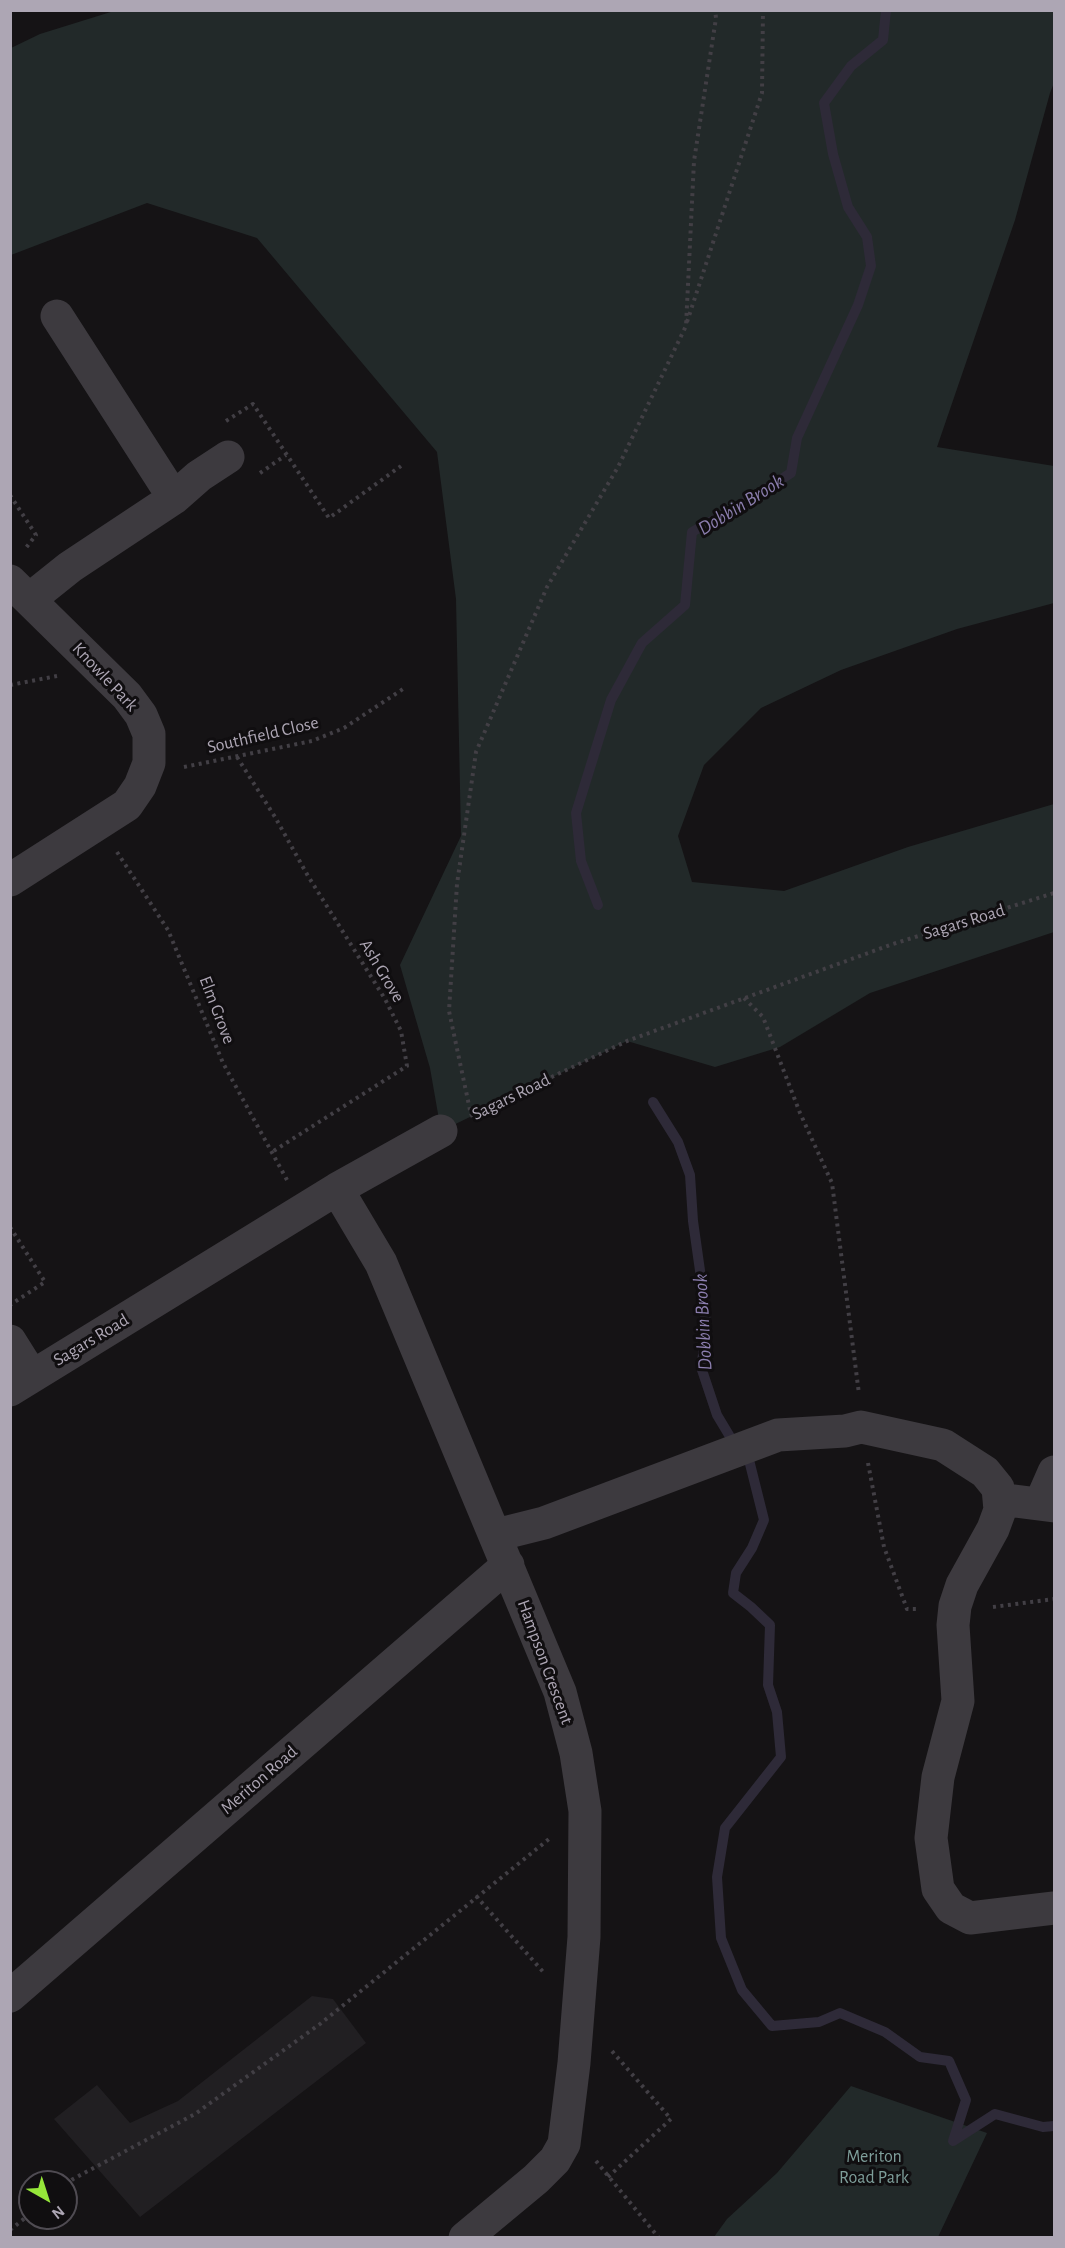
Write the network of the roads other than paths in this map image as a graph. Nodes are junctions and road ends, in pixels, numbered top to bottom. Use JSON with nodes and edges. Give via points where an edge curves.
{"nodes":[{"id":1,"x":57,"y":316,"type":"dead end"},
{"id":2,"x":228,"y":457,"type":"dead end"},
{"id":3,"x":174,"y":498,"type":"junction"},
{"id":4,"x":20,"y":590,"type":"edge"},
{"id":5,"x":10,"y":880,"type":"edge"},
{"id":6,"x":441,"y":1131,"type":"road end"},
{"id":7,"x":337,"y":1189,"type":"junction"},
{"id":8,"x":10,"y":1341,"type":"edge"},
{"id":9,"x":21,"y":1383,"type":"edge"},
{"id":10,"x":1054,"y":1472,"type":"edge"},
{"id":11,"x":999,"y":1499,"type":"junction"},
{"id":12,"x":1047,"y":1505,"type":"edge"},
{"id":13,"x":496,"y":1535,"type":"junction"},
{"id":14,"x":508,"y":1565,"type":"junction"},
{"id":15,"x":1054,"y":1908,"type":"edge"},
{"id":16,"x":10,"y":1996,"type":"edge"},
{"id":17,"x":465,"y":2238,"type":"edge"}],
"edges":[{"from":1,"to":3,"type":"street"},
{"from":2,"to":3,"type":"street","name":"Knowle Park"},
{"from":3,"to":4,"type":"street","name":"Knowle Park","via":[[70,567]]},
{"from":4,"to":5,"type":"street","name":"Knowle Park","via":[[127,696],[149,734],[149,763],[127,805]]},
{"from":6,"to":7,"type":"street","name":"Sagars Road"},
{"from":7,"to":9,"type":"street","name":"Sagars Road"},
{"from":7,"to":13,"type":"street","name":"Hampson Crescent","via":[[381,1263]]},
{"from":8,"to":9,"type":"street"},
{"from":10,"to":12,"type":"street"},
{"from":11,"to":12,"type":"street"},
{"from":11,"to":13,"type":"street","via":[[998,1488],[985,1472],[943,1445],[853,1429],[778,1435],[544,1523]]},
{"from":11,"to":15,"type":"street","via":[[1000,1510],[993,1529],[955,1605],[958,1701],[938,1777],[931,1838],[935,1869],[938,1889],[951,1908],[970,1918]]},
{"from":13,"to":14,"type":"street","name":"Hampson Crescent"},
{"from":14,"to":16,"type":"street","name":"Meriton Road"},
{"from":14,"to":17,"type":"street","name":"Hampson Crescent","via":[[560,1692],[576,1753],[585,1811],[584,1937],[564,2144],[536,2179]]}]}
